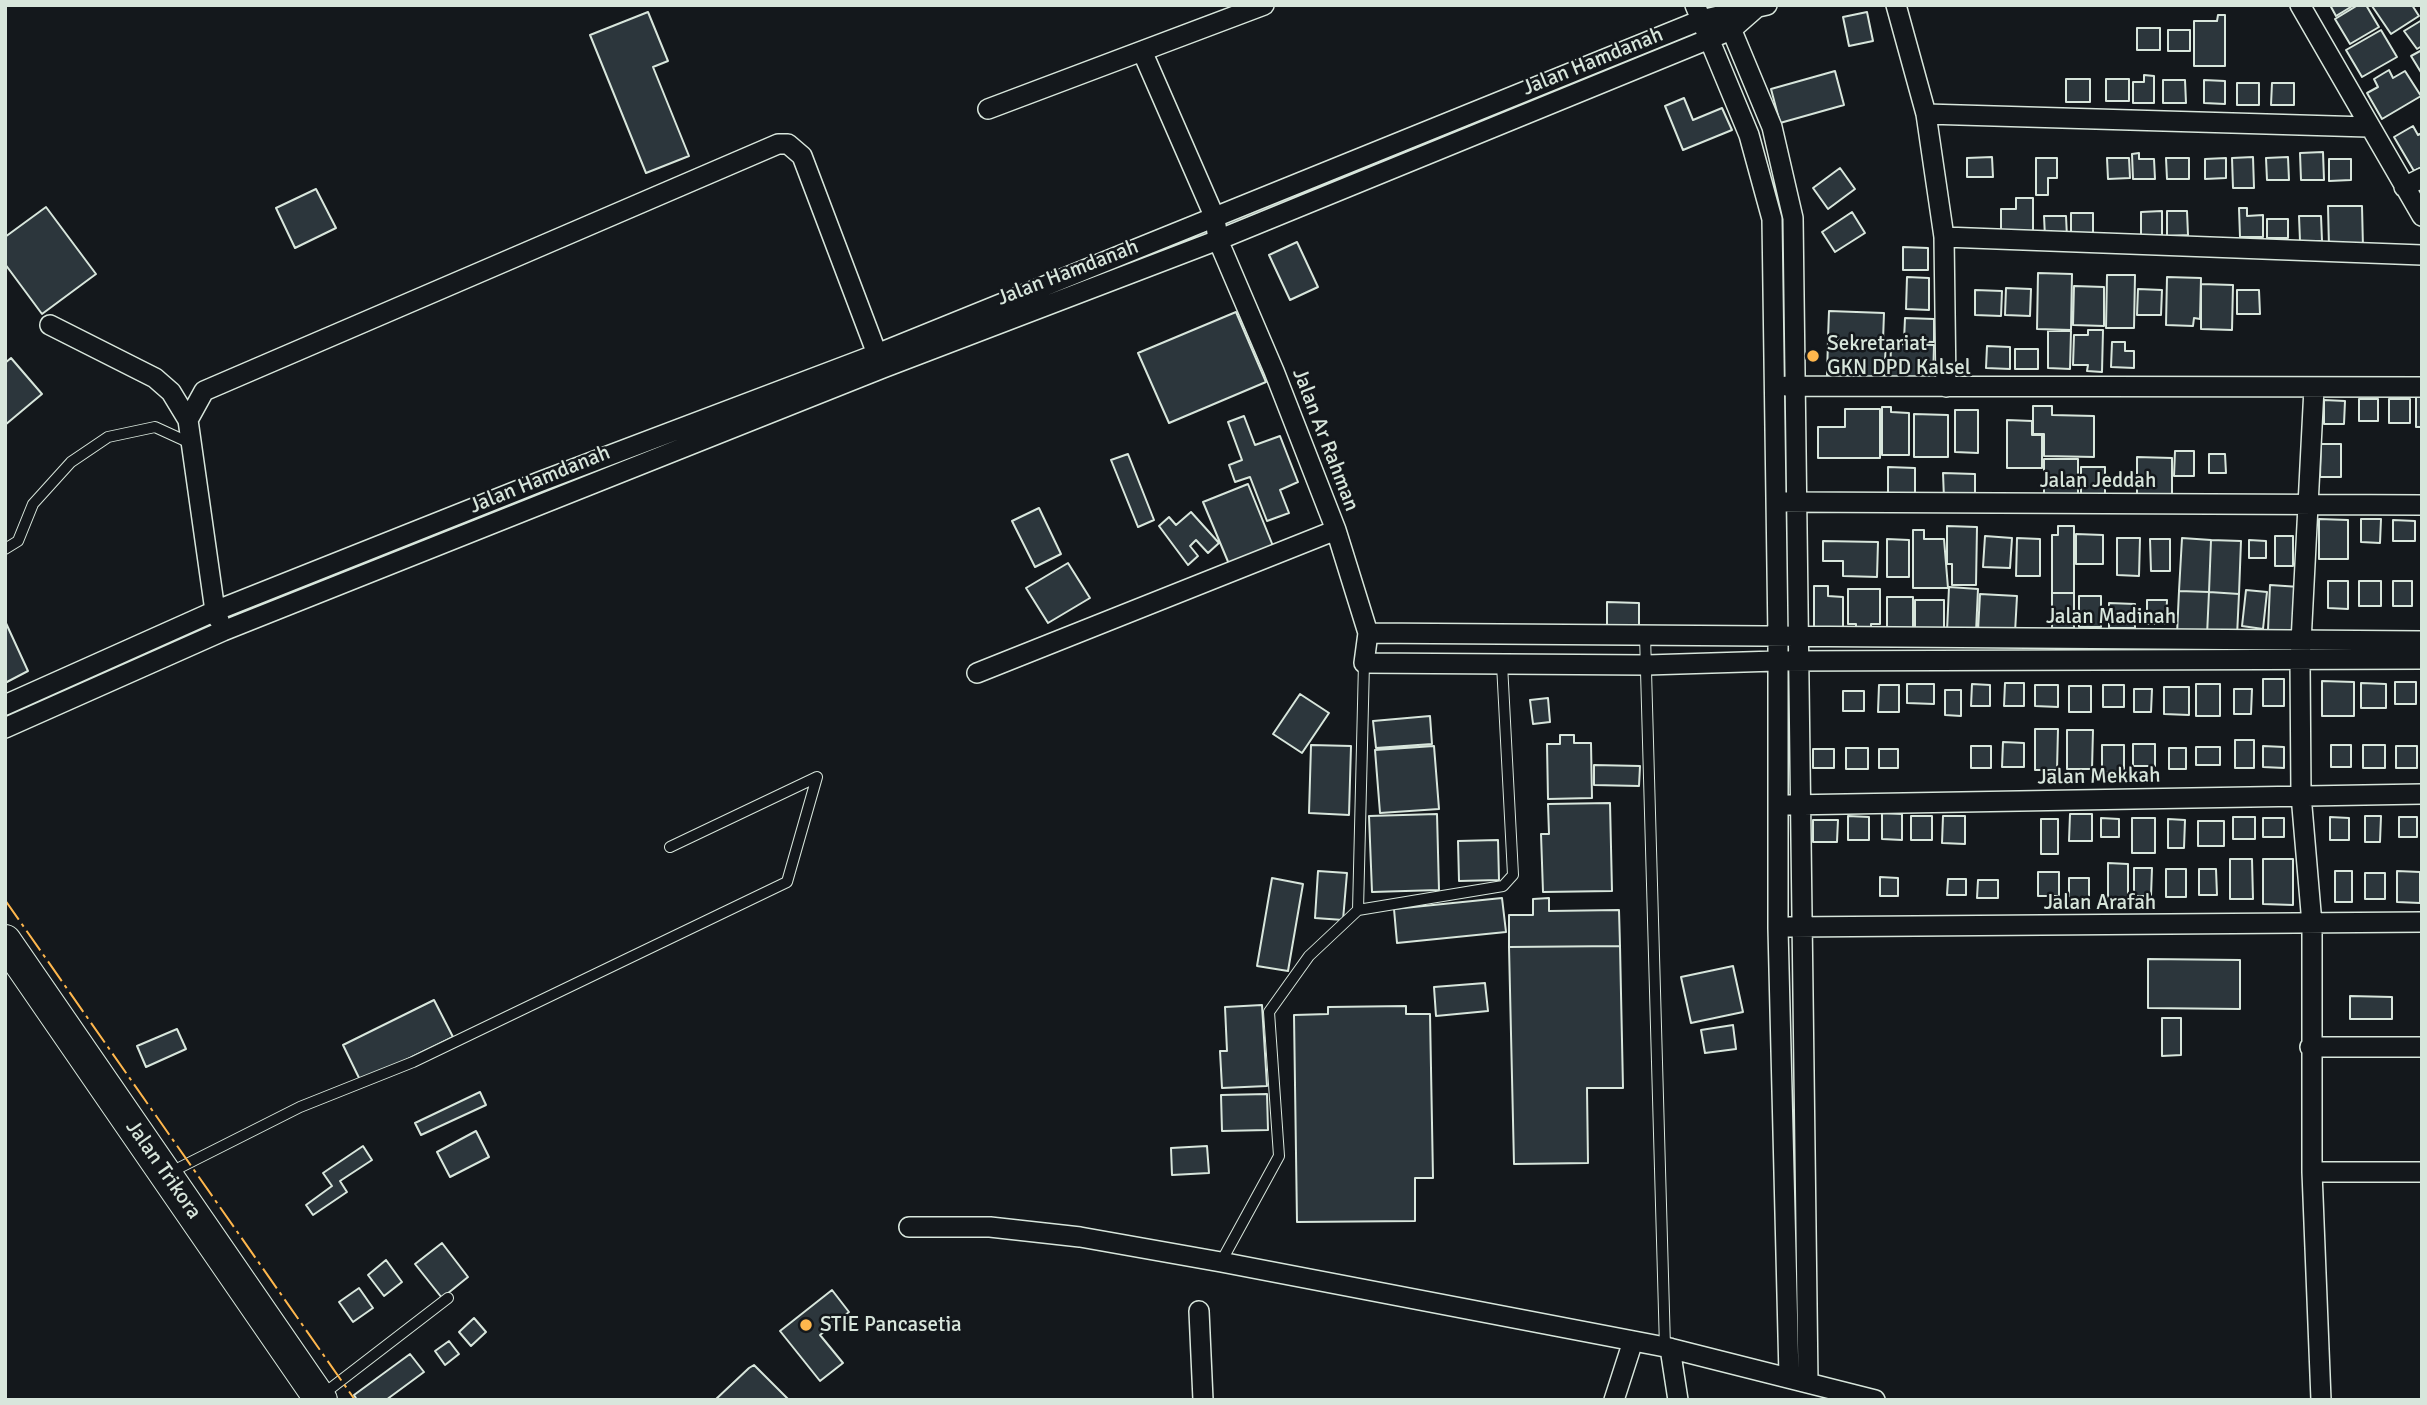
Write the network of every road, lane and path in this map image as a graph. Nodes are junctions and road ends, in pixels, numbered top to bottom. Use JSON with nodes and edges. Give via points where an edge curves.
{"nodes":[{"id":1,"x":1264,"y":5,"type":"edge"},
{"id":2,"x":1896,"y":5,"type":"edge"},
{"id":3,"x":2300,"y":5,"type":"edge"},
{"id":4,"x":1761,"y":7,"type":"edge"},
{"id":5,"x":1698,"y":12,"type":"edge"},
{"id":6,"x":1725,"y":16,"type":"edge"},
{"id":7,"x":1709,"y":39,"type":"junction"},
{"id":8,"x":1142,"y":51,"type":"junction"},
{"id":9,"x":988,"y":109,"type":"dead end"},
{"id":10,"x":1926,"y":114,"type":"junction"},
{"id":11,"x":2368,"y":127,"type":"junction"},
{"id":12,"x":2413,"y":182,"type":"edge"},
{"id":13,"x":2422,"y":216,"type":"edge"},
{"id":14,"x":1215,"y":218,"type":"junction"},
{"id":15,"x":1944,"y":237,"type":"junction"},
{"id":16,"x":1218,"y":240,"type":"junction"},
{"id":17,"x":2422,"y":256,"type":"edge"},
{"id":18,"x":50,"y":324,"type":"dead end"},
{"id":19,"x":877,"y":354,"type":"junction"},
{"id":20,"x":1775,"y":386,"type":"junction"},
{"id":21,"x":1797,"y":387,"type":"junction"},
{"id":22,"x":1946,"y":387,"type":"junction"},
{"id":23,"x":2422,"y":387,"type":"edge"},
{"id":24,"x":2314,"y":388,"type":"junction"},
{"id":25,"x":188,"y":420,"type":"junction"},
{"id":26,"x":190,"y":443,"type":"junction"},
{"id":27,"x":1775,"y":502,"type":"junction"},
{"id":28,"x":1797,"y":502,"type":"junction"},
{"id":29,"x":2306,"y":505,"type":"junction"},
{"id":30,"x":2422,"y":505,"type":"edge"},
{"id":31,"x":1336,"y":530,"type":"junction"},
{"id":32,"x":5,"y":549,"type":"edge"},
{"id":33,"x":215,"y":611,"type":"junction"},
{"id":34,"x":223,"y":631,"type":"junction"},
{"id":35,"x":1368,"y":633,"type":"junction"},
{"id":36,"x":1558,"y":635,"type":"junction"},
{"id":37,"x":1645,"y":635,"type":"junction"},
{"id":38,"x":1778,"y":638,"type":"junction"},
{"id":39,"x":1800,"y":638,"type":"junction"},
{"id":40,"x":2300,"y":641,"type":"junction"},
{"id":41,"x":2422,"y":641,"type":"edge"},
{"id":42,"x":2422,"y":659,"type":"edge"},
{"id":43,"x":1776,"y":661,"type":"junction"},
{"id":44,"x":1800,"y":662,"type":"junction"},
{"id":45,"x":2300,"y":662,"type":"junction"},
{"id":46,"x":1364,"y":663,"type":"junction"},
{"id":47,"x":1502,"y":664,"type":"junction"},
{"id":48,"x":1563,"y":664,"type":"junction"},
{"id":49,"x":1647,"y":665,"type":"junction"},
{"id":50,"x":977,"y":673,"type":"dead end"},
{"id":51,"x":5,"y":705,"type":"edge"},
{"id":52,"x":5,"y":728,"type":"edge"},
{"id":53,"x":2422,"y":794,"type":"edge"},
{"id":54,"x":2301,"y":796,"type":"junction"},
{"id":55,"x":1777,"y":805,"type":"junction"},
{"id":56,"x":1800,"y":805,"type":"junction"},
{"id":57,"x":670,"y":847,"type":"dead end"},
{"id":58,"x":1358,"y":910,"type":"junction"},
{"id":59,"x":2422,"y":922,"type":"edge"},
{"id":60,"x":2312,"y":924,"type":"junction"},
{"id":61,"x":1802,"y":927,"type":"junction"},
{"id":62,"x":1778,"y":928,"type":"junction"},
{"id":63,"x":5,"y":941,"type":"edge"},
{"id":64,"x":2310,"y":1047,"type":"junction"},
{"id":65,"x":2422,"y":1047,"type":"edge"},
{"id":66,"x":2312,"y":1172,"type":"junction"},
{"id":67,"x":2422,"y":1172,"type":"edge"},
{"id":68,"x":166,"y":1175,"type":"junction"},
{"id":69,"x":909,"y":1227,"type":"dead end"},
{"id":70,"x":1221,"y":1262,"type":"junction"},
{"id":71,"x":448,"y":1298,"type":"dead end"},
{"id":72,"x":1199,"y":1311,"type":"dead end"},
{"id":73,"x":1633,"y":1341,"type":"junction"},
{"id":74,"x":1668,"y":1347,"type":"junction"},
{"id":75,"x":1789,"y":1376,"type":"junction"},
{"id":76,"x":1808,"y":1381,"type":"junction"},
{"id":77,"x":320,"y":1399,"type":"edge"},
{"id":78,"x":1203,"y":1400,"type":"edge"},
{"id":79,"x":1614,"y":1400,"type":"edge"},
{"id":80,"x":1678,"y":1400,"type":"edge"},
{"id":81,"x":1875,"y":1400,"type":"edge"},
{"id":82,"x":2321,"y":1400,"type":"edge"}],
"edges":[{"from":1,"to":8,"type":"street"},
{"from":2,"to":10,"type":"street"},
{"from":3,"to":11,"type":"street"},
{"from":4,"to":6,"type":"street","name":"Jalan Hamdanah"},
{"from":5,"to":6,"type":"street","name":"Jalan Hamdanah"},
{"from":5,"to":7,"type":"street"},
{"from":5,"to":14,"type":"street","name":"Jalan Hamdanah"},
{"from":6,"to":7,"type":"street","name":"Jalan Hamdanah"},
{"from":6,"to":21,"type":"street","via":[[1772,127],[1793,218]]},
{"from":7,"to":16,"type":"street","name":"Jalan Hamdanah"},
{"from":7,"to":20,"type":"street","via":[[1749,135],[1772,219]]},
{"from":8,"to":9,"type":"street"},
{"from":8,"to":14,"type":"street","name":"Jalan Ar Rahman"},
{"from":10,"to":11,"type":"street"},
{"from":10,"to":15,"type":"street"},
{"from":11,"to":12,"type":"street"},
{"from":12,"to":13,"type":"street"},
{"from":14,"to":16,"type":"street","name":"Jalan Ar Rahman"},
{"from":14,"to":19,"type":"street","name":"Jalan Hamdanah"},
{"from":15,"to":17,"type":"street"},
{"from":15,"to":22,"type":"street"},
{"from":16,"to":31,"type":"street","name":"Jalan Ar Rahman"},
{"from":16,"to":34,"type":"street","name":"Jalan Hamdanah"},
{"from":18,"to":25,"type":"street","via":[[155,378],[171,392]]},
{"from":19,"to":25,"type":"street","via":[[802,156],[788,144],[778,144],[204,391]]},
{"from":19,"to":33,"type":"street","name":"Jalan Hamdanah"},
{"from":20,"to":21,"type":"street"},
{"from":20,"to":27,"type":"street"},
{"from":21,"to":22,"type":"street"},
{"from":21,"to":28,"type":"street"},
{"from":22,"to":24,"type":"street"},
{"from":23,"to":24,"type":"street"},
{"from":24,"to":29,"type":"street"},
{"from":25,"to":26,"type":"street"},
{"from":26,"to":32,"type":"lane","via":[[155,427],[107,437],[71,462],[48,487],[33,504],[18,541]]},
{"from":26,"to":33,"type":"street"},
{"from":27,"to":28,"type":"street","name":"Jalan Jeddah"},
{"from":27,"to":38,"type":"street"},
{"from":28,"to":29,"type":"street","name":"Jalan Jeddah"},
{"from":28,"to":39,"type":"street"},
{"from":29,"to":30,"type":"street","name":"Jalan Jeddah"},
{"from":29,"to":40,"type":"street"},
{"from":31,"to":35,"type":"street","name":"Jalan Ar Rahman"},
{"from":31,"to":50,"type":"street"},
{"from":33,"to":34,"type":"street"},
{"from":33,"to":51,"type":"street","name":"Jalan Hamdanah"},
{"from":34,"to":52,"type":"street","name":"Jalan Hamdanah"},
{"from":35,"to":36,"type":"street","name":"Jalan Madinah"},
{"from":35,"to":46,"type":"street","name":"Jalan Ar Rahman"},
{"from":36,"to":37,"type":"street","name":"Jalan Madinah"},
{"from":36,"to":48,"type":"street"},
{"from":37,"to":38,"type":"street","name":"Jalan Madinah"},
{"from":37,"to":49,"type":"lane"},
{"from":38,"to":39,"type":"street","name":"Jalan Madinah"},
{"from":38,"to":43,"type":"street"},
{"from":39,"to":40,"type":"street","name":"Jalan Madinah"},
{"from":39,"to":44,"type":"street"},
{"from":40,"to":41,"type":"street","name":"Jalan Madinah"},
{"from":40,"to":45,"type":"street"},
{"from":42,"to":45,"type":"street","name":"Jalan Madinah"},
{"from":43,"to":44,"type":"street","name":"Jalan Madinah"},
{"from":43,"to":49,"type":"street","name":"Jalan Madinah"},
{"from":43,"to":55,"type":"street"},
{"from":44,"to":45,"type":"street","name":"Jalan Madinah"},
{"from":44,"to":56,"type":"street"},
{"from":45,"to":54,"type":"street"},
{"from":46,"to":47,"type":"street","name":"Jalan Madinah"},
{"from":46,"to":58,"type":"lane"},
{"from":47,"to":48,"type":"street","name":"Jalan Madinah"},
{"from":47,"to":58,"type":"lane","via":[[1513,875],[1503,886]]},
{"from":48,"to":49,"type":"street","name":"Jalan Madinah"},
{"from":49,"to":74,"type":"lane"},
{"from":53,"to":54,"type":"street","name":"Jalan Mekkah"},
{"from":54,"to":56,"type":"street","name":"Jalan Mekkah"},
{"from":54,"to":60,"type":"street"},
{"from":55,"to":56,"type":"street","name":"Jalan Mekkah"},
{"from":55,"to":62,"type":"street"},
{"from":56,"to":61,"type":"street"},
{"from":57,"to":68,"type":"lane","via":[[817,777],[787,882],[413,1062],[300,1107]]},
{"from":58,"to":70,"type":"lane","via":[[1309,956],[1269,1012],[1279,1156]]},
{"from":59,"to":60,"type":"street","name":"Jalan Arafah"},
{"from":60,"to":61,"type":"street","name":"Jalan Arafah"},
{"from":60,"to":64,"type":"street"},
{"from":61,"to":62,"type":"street","name":"Jalan Arafah"},
{"from":61,"to":76,"type":"street"},
{"from":62,"to":75,"type":"street"},
{"from":63,"to":68,"type":"main road","name":"Jalan Trikora"},
{"from":64,"to":65,"type":"street"},
{"from":64,"to":66,"type":"street"},
{"from":66,"to":67,"type":"street"},
{"from":66,"to":82,"type":"street"},
{"from":68,"to":77,"type":"main road","name":"Jalan Trikora"},
{"from":69,"to":70,"type":"street","via":[[990,1227],[1080,1237]]},
{"from":70,"to":73,"type":"street"},
{"from":71,"to":77,"type":"lane"},
{"from":72,"to":78,"type":"street"},
{"from":73,"to":74,"type":"street"},
{"from":73,"to":79,"type":"street"},
{"from":74,"to":75,"type":"street"},
{"from":74,"to":80,"type":"street"},
{"from":75,"to":76,"type":"street"},
{"from":76,"to":81,"type":"street"}]}
